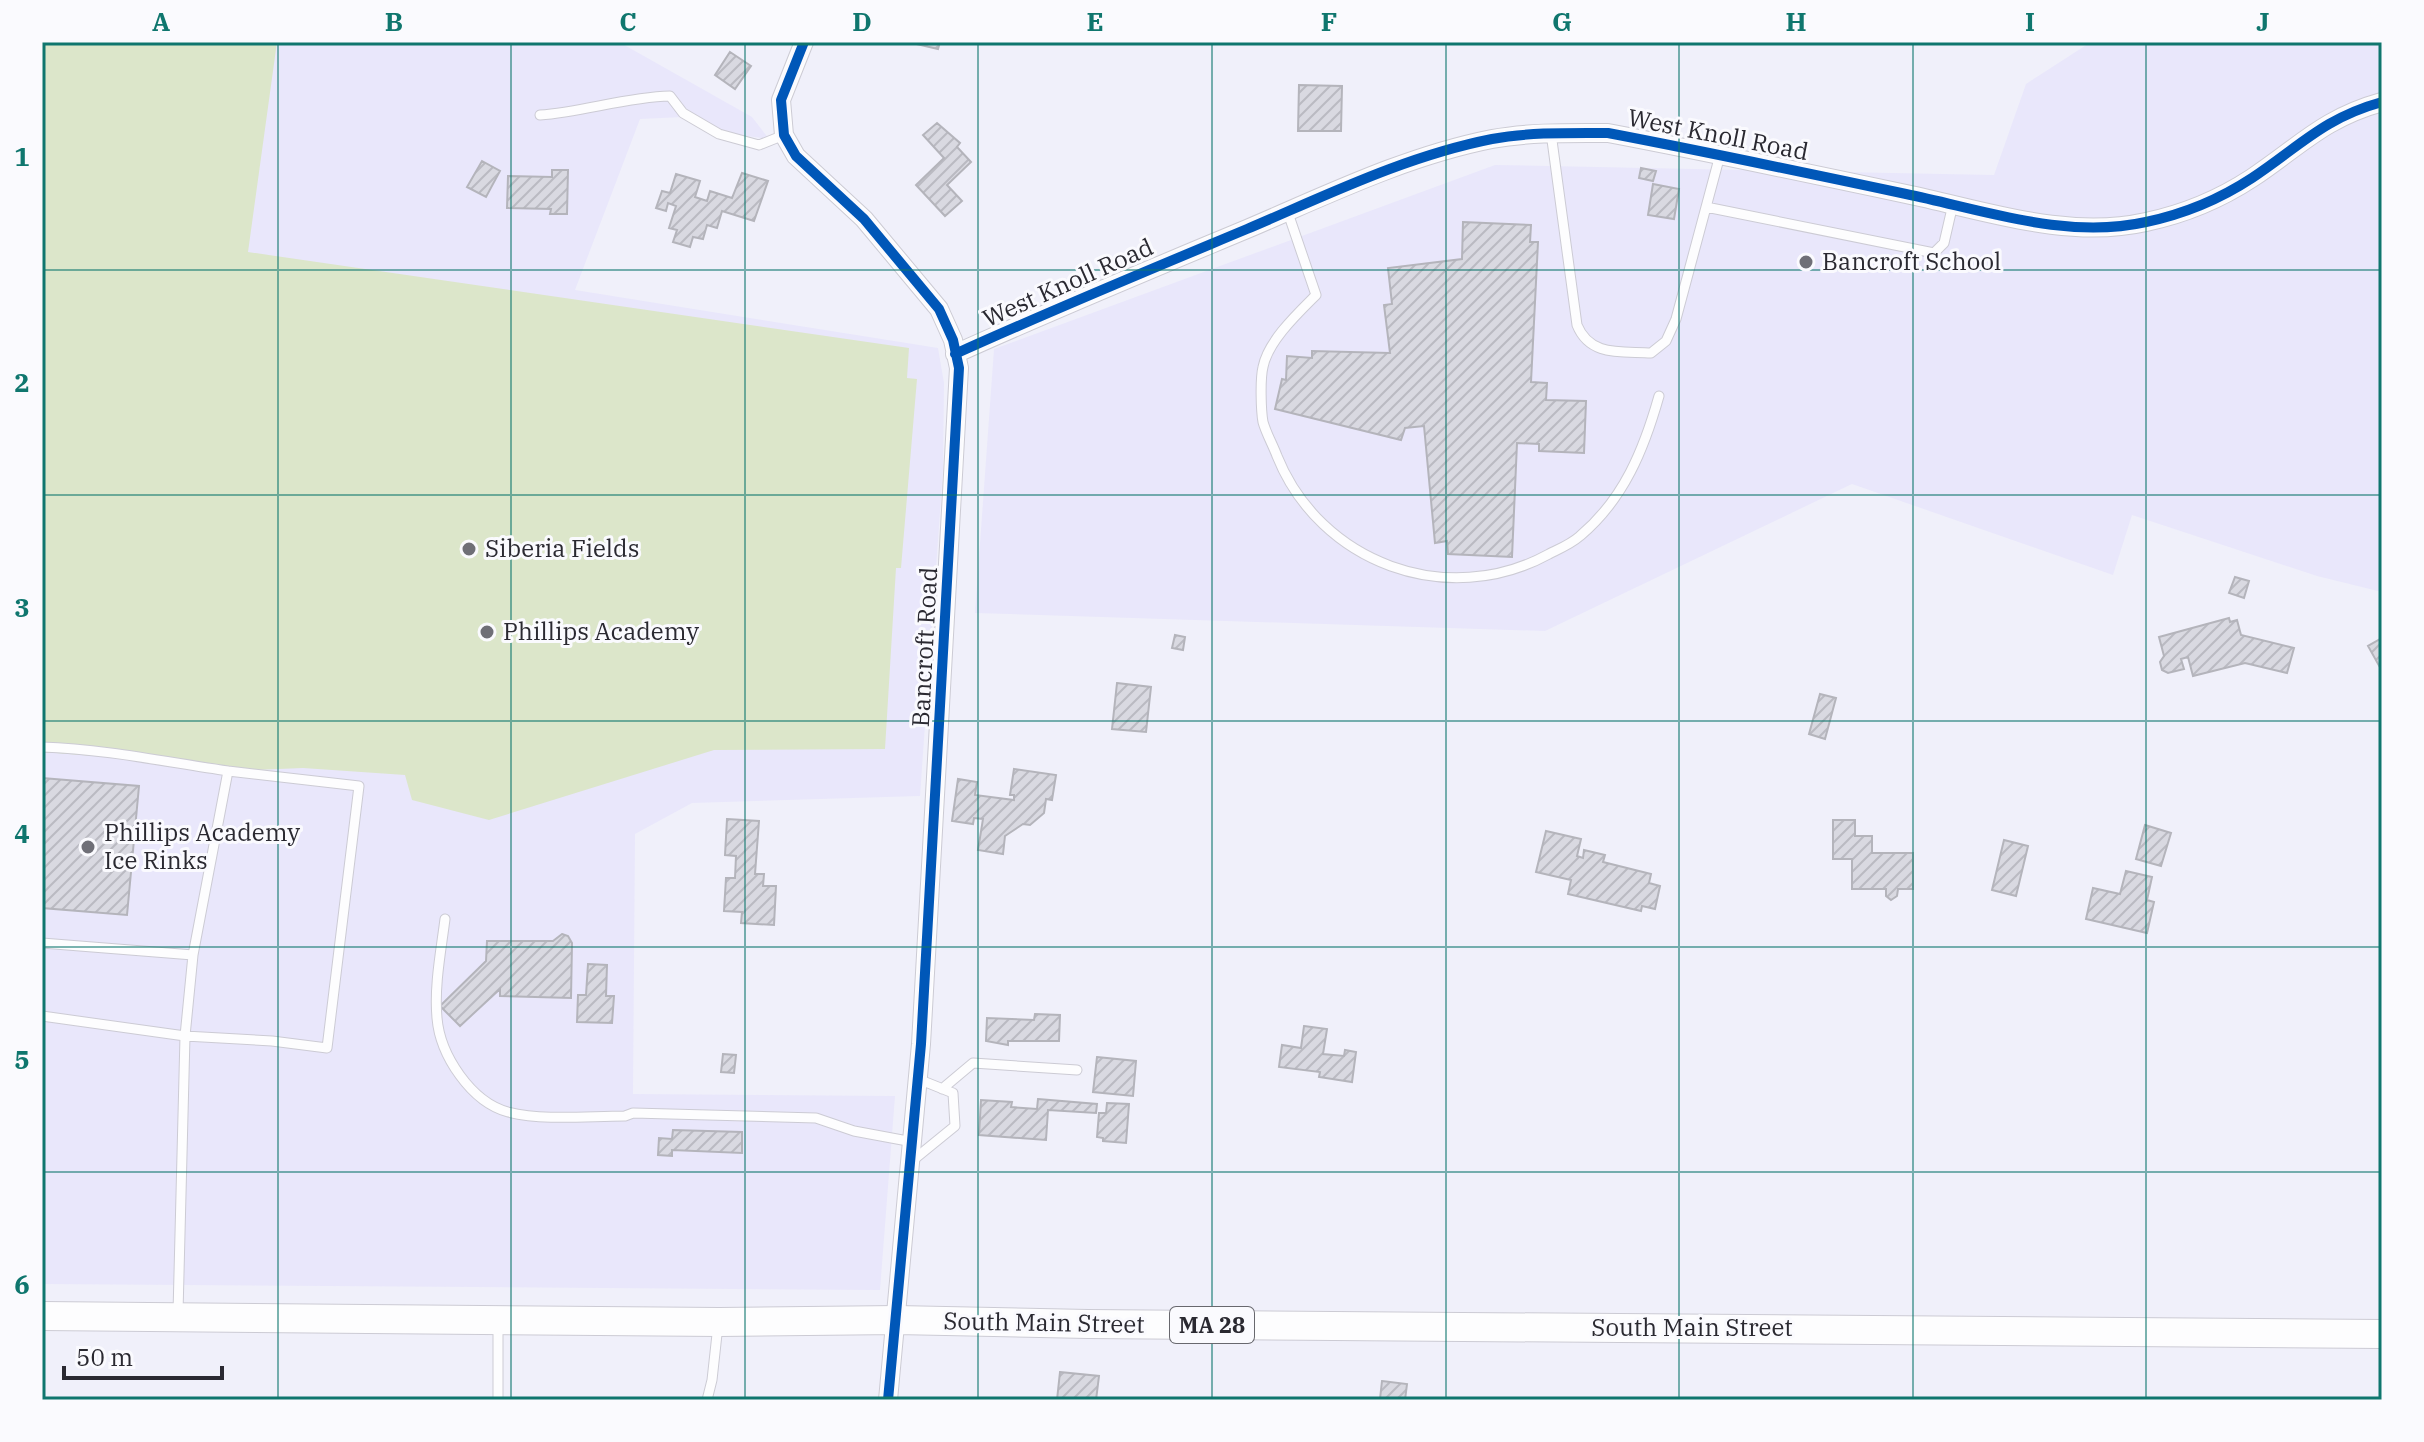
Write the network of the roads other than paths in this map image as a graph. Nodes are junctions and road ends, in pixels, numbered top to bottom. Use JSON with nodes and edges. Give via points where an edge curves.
{"nodes":[{"id":1,"x":804,"y":42,"type":"edge"},
{"id":2,"x":2382,"y":102,"type":"edge"},
{"id":3,"x":540,"y":115,"type":"dead end"},
{"id":4,"x":1551,"y":133,"type":"junction"},
{"id":5,"x":784,"y":135,"type":"junction"},
{"id":6,"x":1720,"y":155,"type":"junction"},
{"id":7,"x":1953,"y":204,"type":"junction"},
{"id":8,"x":1706,"y":207,"type":"junction"},
{"id":9,"x":1287,"y":210,"type":"junction"},
{"id":10,"x":955,"y":354,"type":"junction"},
{"id":11,"x":1659,"y":396,"type":"dead end"},
{"id":12,"x":42,"y":747,"type":"edge"},
{"id":13,"x":228,"y":771,"type":"junction"},
{"id":14,"x":445,"y":919,"type":"dead end"},
{"id":15,"x":42,"y":943,"type":"edge"},
{"id":16,"x":193,"y":955,"type":"junction"},
{"id":17,"x":42,"y":1016,"type":"edge"},
{"id":18,"x":185,"y":1036,"type":"junction"},
{"id":19,"x":1077,"y":1070,"type":"dead end"},
{"id":20,"x":918,"y":1079,"type":"junction"},
{"id":21,"x":942,"y":1089,"type":"junction"},
{"id":22,"x":912,"y":1152,"type":"junction"},
{"id":23,"x":42,"y":1316,"type":"edge"},
{"id":24,"x":178,"y":1317,"type":"junction"},
{"id":25,"x":499,"y":1320,"type":"junction"},
{"id":26,"x":897,"y":1320,"type":"junction"},
{"id":27,"x":719,"y":1322,"type":"junction"},
{"id":28,"x":2382,"y":1334,"type":"edge"},
{"id":29,"x":498,"y":1400,"type":"edge"},
{"id":30,"x":707,"y":1400,"type":"edge"},
{"id":31,"x":888,"y":1400,"type":"edge"}],
"edges":[{"from":1,"to":5,"type":"street","via":[[781,100]]},
{"from":2,"to":7,"type":"street","name":"West Knoll Road","via":[[2351,110],[2217,198],[2145,222],[2095,229]]},
{"from":3,"to":5,"type":"lane","via":[[670,96],[683,113],[719,134],[759,145]]},
{"from":4,"to":6,"type":"street","name":"West Knoll Road","via":[[1608,133]]},
{"from":4,"to":8,"type":"lane","via":[[1577,325],[1584,341],[1600,349],[1651,353],[1666,341]]},
{"from":4,"to":9,"type":"street","name":"West Knoll Road","via":[[1494,139],[1434,154]]},
{"from":5,"to":10,"type":"street","name":"Bancroft Road","via":[[796,156],[864,219],[939,309]]},
{"from":6,"to":7,"type":"street","name":"West Knoll Road"},
{"from":6,"to":8,"type":"lane"},
{"from":7,"to":8,"type":"lane","via":[[1944,243],[1934,253]]},
{"from":9,"to":10,"type":"street","name":"West Knoll Road"},
{"from":9,"to":11,"type":"lane","via":[[1316,295],[1284,327],[1263,366],[1263,422],[1284,474],[1320,524],[1363,553],[1411,573],[1448,579],[1475,579],[1527,566],[1579,537],[1610,504],[1631,475]]},
{"from":10,"to":20,"type":"street","name":"Bancroft Road","via":[[955,462]]},
{"from":12,"to":13,"type":"lane","via":[[120,752]]},
{"from":13,"to":16,"type":"lane"},
{"from":13,"to":18,"type":"lane","via":[[359,786],[327,1048]]},
{"from":14,"to":22,"type":"lane","via":[[437,1020],[447,1052],[470,1089],[488,1103],[507,1112],[558,1117],[633,1113],[816,1118]]},
{"from":15,"to":16,"type":"lane"},
{"from":16,"to":18,"type":"lane"},
{"from":17,"to":18,"type":"lane"},
{"from":18,"to":24,"type":"lane"},
{"from":19,"to":21,"type":"lane","via":[[973,1063]]},
{"from":20,"to":21,"type":"lane"},
{"from":20,"to":22,"type":"street","name":"Bancroft Road"},
{"from":21,"to":22,"type":"lane","via":[[953,1093],[955,1126]]},
{"from":22,"to":26,"type":"street","name":"Bancroft Road"},
{"from":23,"to":24,"type":"main road","name":"South Main Street","number":"MA 28"},
{"from":24,"to":25,"type":"main road","name":"South Main Street","number":"MA 28"},
{"from":25,"to":27,"type":"main road","name":"South Main Street","number":"MA 28"},
{"from":25,"to":29,"type":"lane"},
{"from":26,"to":27,"type":"main road","name":"South Main Street","number":"MA 28"},
{"from":26,"to":28,"type":"main road","name":"South Main Street","number":"MA 28"},
{"from":26,"to":31,"type":"street","name":"Bancroft Road"},
{"from":27,"to":30,"type":"lane"}]}
